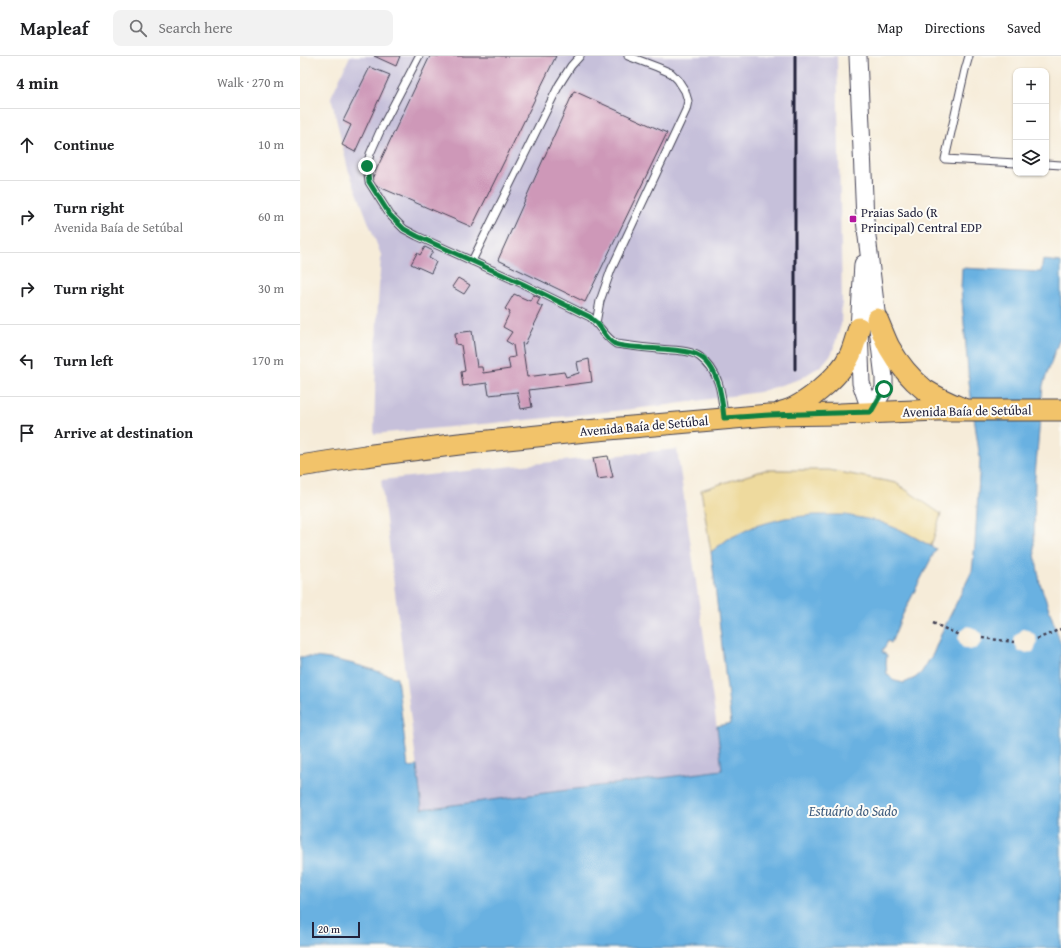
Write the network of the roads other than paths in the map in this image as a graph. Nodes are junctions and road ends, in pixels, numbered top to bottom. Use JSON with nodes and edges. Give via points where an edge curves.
{"nodes":[{"id":1,"x":419,"y":56,"type":"edge"},
{"id":2,"x":580,"y":56,"type":"edge"},
{"id":3,"x":628,"y":56,"type":"edge"},
{"id":4,"x":858,"y":56,"type":"edge"},
{"id":5,"x":969,"y":56,"type":"edge"},
{"id":6,"x":1013,"y":163,"type":"edge"},
{"id":7,"x":1049,"y":164,"type":"edge"},
{"id":8,"x":1061,"y":165,"type":"edge"},
{"id":9,"x":472,"y":261,"type":"junction"},
{"id":10,"x":596,"y":323,"type":"junction"},
{"id":11,"x":868,"y":323,"type":"junction"},
{"id":12,"x":966,"y":410,"type":"junction"},
{"id":13,"x":1061,"y":410,"type":"edge"},
{"id":14,"x":871,"y":412,"type":"junction"},
{"id":15,"x":769,"y":415,"type":"junction"},
{"id":16,"x":724,"y":418,"type":"junction"},
{"id":17,"x":300,"y":466,"type":"edge"}],
"edges":[{"from":1,"to":9,"type":"lane","via":[[370,154],[367,166],[369,182],[390,215],[404,229]]},
{"from":2,"to":9,"type":"lane","via":[[559,85]]},
{"from":3,"to":10,"type":"lane","via":[[671,73],[678,80],[688,101],[611,270],[600,301]]},
{"from":4,"to":11,"type":"street"},
{"from":5,"to":6,"type":"lane","via":[[945,160]]},
{"from":7,"to":8,"type":"lane"},
{"from":9,"to":10,"type":"lane","via":[[590,317]]},
{"from":10,"to":16,"type":"lane","via":[[609,340],[616,344],[680,351],[700,357],[712,370],[718,382]]},
{"from":11,"to":12,"type":"main road","via":[[925,390]]},
{"from":11,"to":14,"type":"street","via":[[861,383]]},
{"from":11,"to":14,"type":"street","via":[[884,378],[884,389]]},
{"from":11,"to":15,"type":"main road","via":[[840,370],[827,383],[808,399],[787,410]]},
{"from":12,"to":13,"type":"main road","name":"Avenida Baía de Setúbal"},
{"from":12,"to":14,"type":"main road","name":"Avenida Baía de Setúbal"},
{"from":14,"to":15,"type":"main road","name":"Avenida Baía de Setúbal"},
{"from":15,"to":16,"type":"main road","name":"Avenida Baía de Setúbal"},
{"from":16,"to":17,"type":"main road","name":"Avenida Baía de Setúbal","via":[[459,444]]}]}
